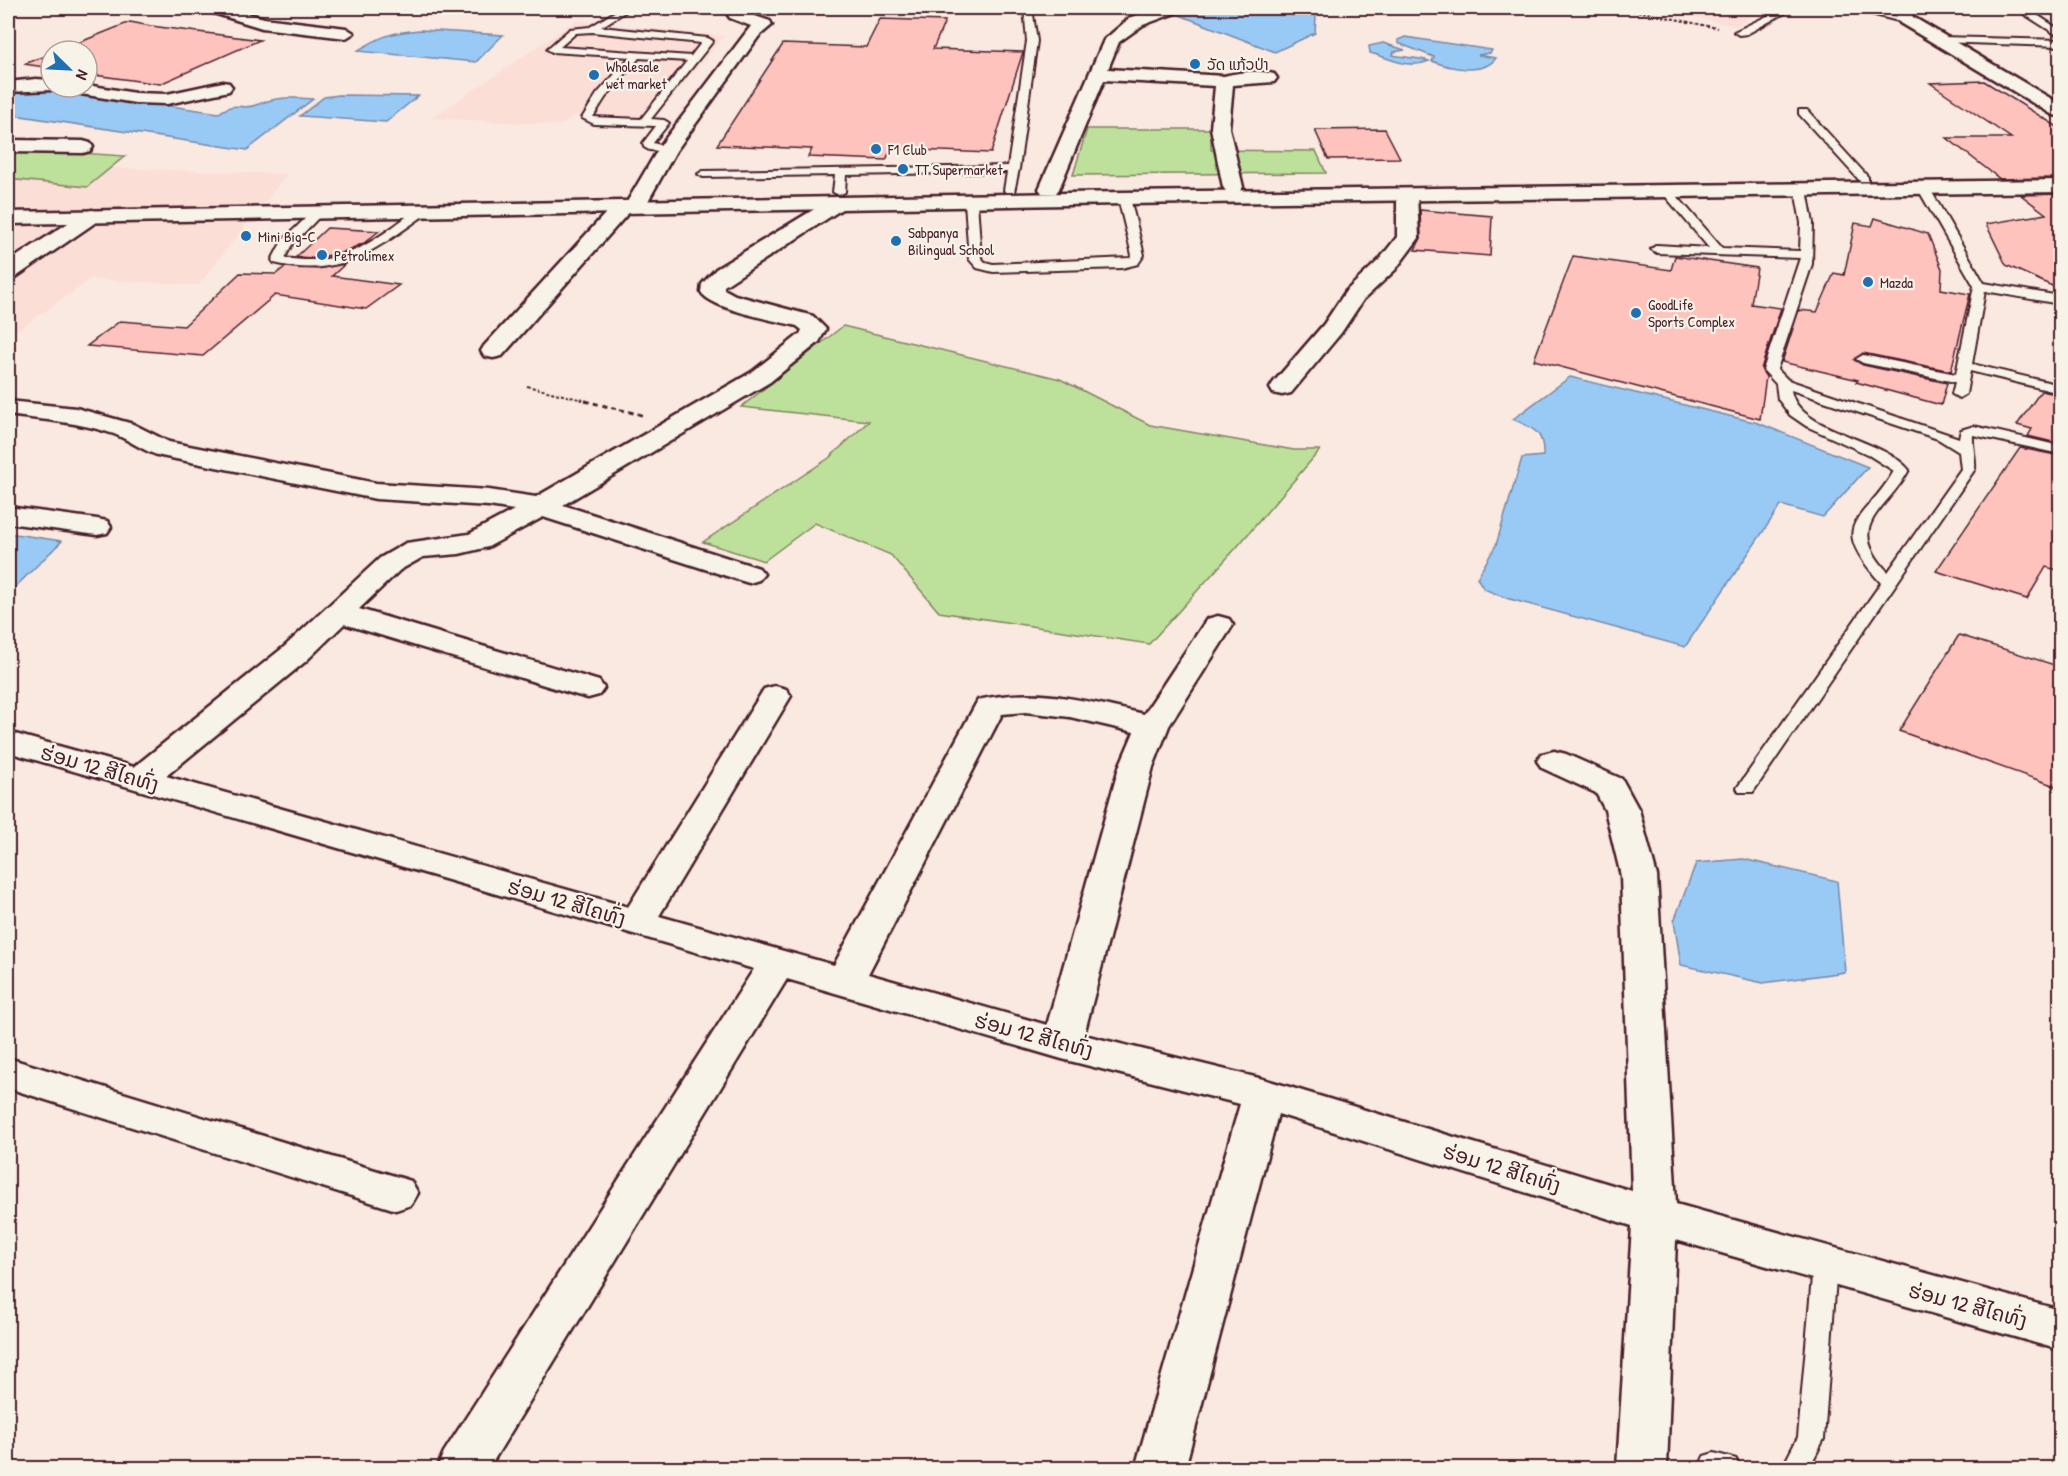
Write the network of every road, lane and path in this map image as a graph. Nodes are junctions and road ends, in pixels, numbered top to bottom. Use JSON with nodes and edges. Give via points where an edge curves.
{"nodes":[{"id":1,"x":213,"y":8,"type":"edge"},
{"id":2,"x":615,"y":8,"type":"edge"},
{"id":3,"x":747,"y":8,"type":"edge"},
{"id":4,"x":1028,"y":8,"type":"edge"},
{"id":5,"x":1175,"y":8,"type":"edge"},
{"id":6,"x":1623,"y":8,"type":"edge"},
{"id":7,"x":1790,"y":8,"type":"edge"},
{"id":8,"x":1852,"y":8,"type":"edge"},
{"id":9,"x":2027,"y":8,"type":"edge"},
{"id":10,"x":1903,"y":14,"type":"edge"},
{"id":11,"x":592,"y":30,"type":"junction"},
{"id":12,"x":1739,"y":32,"type":"joint"},
{"id":13,"x":346,"y":33,"type":"dead end"},
{"id":14,"x":2061,"y":34,"type":"edge"},
{"id":15,"x":1941,"y":40,"type":"junction"},
{"id":16,"x":2061,"y":43,"type":"edge"},
{"id":17,"x":636,"y":56,"type":"junction"},
{"id":18,"x":695,"y":59,"type":"junction"},
{"id":19,"x":1098,"y":74,"type":"junction"},
{"id":20,"x":1268,"y":78,"type":"dead end"},
{"id":21,"x":1224,"y":81,"type":"junction"},
{"id":22,"x":39,"y":84,"type":"edge"},
{"id":23,"x":8,"y":87,"type":"edge"},
{"id":24,"x":223,"y":87,"type":"dead end"},
{"id":25,"x":99,"y":92,"type":"edge"},
{"id":26,"x":2061,"y":111,"type":"edge"},
{"id":27,"x":1803,"y":112,"type":"dead end"},
{"id":28,"x":644,"y":122,"type":"junction"},
{"id":29,"x":8,"y":146,"type":"edge"},
{"id":30,"x":83,"y":147,"type":"dead end"},
{"id":31,"x":667,"y":150,"type":"junction"},
{"id":32,"x":1014,"y":169,"type":"junction"},
{"id":33,"x":841,"y":172,"type":"junction"},
{"id":34,"x":703,"y":174,"type":"dead end"},
{"id":35,"x":2061,"y":175,"type":"edge"},
{"id":36,"x":1864,"y":178,"type":"junction"},
{"id":37,"x":2061,"y":186,"type":"edge"},
{"id":38,"x":1233,"y":187,"type":"junction"},
{"id":39,"x":1049,"y":189,"type":"junction"},
{"id":40,"x":1924,"y":189,"type":"junction"},
{"id":41,"x":1010,"y":190,"type":"junction"},
{"id":42,"x":1801,"y":190,"type":"junction"},
{"id":43,"x":1667,"y":191,"type":"junction"},
{"id":44,"x":1407,"y":195,"type":"junction"},
{"id":45,"x":838,"y":198,"type":"junction"},
{"id":46,"x":1124,"y":198,"type":"junction"},
{"id":47,"x":971,"y":202,"type":"junction"},
{"id":48,"x":632,"y":203,"type":"junction"},
{"id":49,"x":8,"y":207,"type":"edge"},
{"id":50,"x":422,"y":212,"type":"junction"},
{"id":51,"x":316,"y":214,"type":"junction"},
{"id":52,"x":92,"y":216,"type":"junction"},
{"id":53,"x":8,"y":218,"type":"edge"},
{"id":54,"x":1657,"y":249,"type":"dead end"},
{"id":55,"x":1718,"y":251,"type":"junction"},
{"id":56,"x":1806,"y":255,"type":"junction"},
{"id":57,"x":8,"y":272,"type":"edge"},
{"id":58,"x":1980,"y":286,"type":"junction"},
{"id":59,"x":2061,"y":300,"type":"edge"},
{"id":60,"x":493,"y":351,"type":"dead end"},
{"id":61,"x":1863,"y":359,"type":"dead end"},
{"id":62,"x":1964,"y":373,"type":"junction"},
{"id":63,"x":1783,"y":383,"type":"junction"},
{"id":64,"x":526,"y":386,"type":"dead end"},
{"id":65,"x":1282,"y":388,"type":"dead end"},
{"id":66,"x":2061,"y":389,"type":"edge"},
{"id":67,"x":1959,"y":394,"type":"dead end"},
{"id":68,"x":8,"y":408,"type":"edge"},
{"id":69,"x":680,"y":425,"type":"junction"},
{"id":70,"x":1965,"y":447,"type":"junction"},
{"id":71,"x":2061,"y":450,"type":"edge"},
{"id":72,"x":538,"y":506,"type":"junction"},
{"id":73,"x":8,"y":515,"type":"edge"},
{"id":74,"x":97,"y":527,"type":"dead end"},
{"id":75,"x":749,"y":574,"type":"dead end"},
{"id":76,"x":1889,"y":582,"type":"junction"},
{"id":77,"x":339,"y":613,"type":"junction"},
{"id":78,"x":1218,"y":625,"type":"dead end"},
{"id":79,"x":588,"y":688,"type":"dead end"},
{"id":80,"x":775,"y":696,"type":"dead end"},
{"id":81,"x":1153,"y":726,"type":"junction"},
{"id":82,"x":8,"y":742,"type":"edge"},
{"id":83,"x":1554,"y":761,"type":"dead end"},
{"id":84,"x":141,"y":779,"type":"junction"},
{"id":85,"x":1746,"y":788,"type":"dead end"},
{"id":86,"x":637,"y":922,"type":"junction"},
{"id":87,"x":778,"y":962,"type":"junction"},
{"id":88,"x":845,"y":981,"type":"junction"},
{"id":89,"x":1062,"y":1044,"type":"junction"},
{"id":90,"x":8,"y":1073,"type":"edge"},
{"id":91,"x":1263,"y":1094,"type":"junction"},
{"id":92,"x":396,"y":1193,"type":"dead end"},
{"id":93,"x":1655,"y":1216,"type":"junction"},
{"id":94,"x":1825,"y":1265,"type":"junction"},
{"id":95,"x":2061,"y":1330,"type":"edge"},
{"id":96,"x":462,"y":1468,"type":"edge"},
{"id":97,"x":1160,"y":1468,"type":"edge"},
{"id":98,"x":1642,"y":1468,"type":"edge"},
{"id":99,"x":1796,"y":1468,"type":"edge"}],
"edges":[{"from":1,"to":13,"type":"main road","via":[[262,23]]},
{"from":2,"to":11,"type":"lane","via":[[623,11]]},
{"from":3,"to":31,"type":"main road","via":[[736,15],[764,25],[753,32]]},
{"from":4,"to":32,"type":"lane","via":[[1032,41]]},
{"from":5,"to":19,"type":"main road","via":[[1137,21],[1112,40]]},
{"from":6,"to":12,"type":"path"},
{"from":7,"to":12,"type":"lane"},
{"from":8,"to":10,"type":"lane"},
{"from":9,"to":14,"type":"lane","via":[[2027,12]]},
{"from":10,"to":15,"type":"main road"},
{"from":11,"to":17,"type":"lane","via":[[573,31],[552,49]]},
{"from":11,"to":18,"type":"lane","via":[[708,41]]},
{"from":15,"to":16,"type":"lane"},
{"from":15,"to":26,"type":"main road"},
{"from":17,"to":18,"type":"lane"},
{"from":17,"to":28,"type":"lane","via":[[587,118]]},
{"from":18,"to":28,"type":"lane"},
{"from":19,"to":21,"type":"main road"},
{"from":19,"to":39,"type":"main road"},
{"from":20,"to":21,"type":"main road"},
{"from":21,"to":38,"type":"main road","via":[[1220,128]]},
{"from":22,"to":23,"type":"main road"},
{"from":24,"to":25,"type":"main road","via":[[167,99]]},
{"from":27,"to":36,"type":"lane"},
{"from":28,"to":31,"type":"lane","via":[[664,123],[648,143],[654,150]]},
{"from":29,"to":30,"type":"main road"},
{"from":31,"to":48,"type":"main road"},
{"from":32,"to":33,"type":"lane"},
{"from":32,"to":41,"type":"lane"},
{"from":33,"to":34,"type":"lane"},
{"from":33,"to":45,"type":"lane"},
{"from":35,"to":36,"type":"main road"},
{"from":36,"to":38,"type":"main road"},
{"from":37,"to":40,"type":"main road"},
{"from":38,"to":39,"type":"main road"},
{"from":39,"to":41,"type":"main road"},
{"from":40,"to":42,"type":"main road"},
{"from":40,"to":58,"type":"lane"},
{"from":41,"to":45,"type":"main road"},
{"from":42,"to":43,"type":"main road"},
{"from":42,"to":56,"type":"lane","via":[[1807,223]]},
{"from":43,"to":44,"type":"main road"},
{"from":43,"to":55,"type":"lane"},
{"from":44,"to":46,"type":"main road"},
{"from":44,"to":65,"type":"main road","via":[[1408,238],[1387,265],[1354,296]]},
{"from":45,"to":47,"type":"main road"},
{"from":45,"to":48,"type":"main road"},
{"from":45,"to":69,"type":"main road","via":[[713,284],[712,292],[727,300],[806,321],[814,329],[811,337],[761,377]]},
{"from":46,"to":47,"type":"main road"},
{"from":46,"to":47,"type":"lane","via":[[1138,255],[1134,261],[1001,268],[981,265],[975,259]]},
{"from":48,"to":49,"type":"main road"},
{"from":48,"to":50,"type":"main road"},
{"from":48,"to":60,"type":"main road"},
{"from":50,"to":51,"type":"main road"},
{"from":50,"to":51,"type":"lane","via":[[353,259],[301,266],[278,260],[286,244]]},
{"from":51,"to":52,"type":"main road"},
{"from":52,"to":53,"type":"main road"},
{"from":52,"to":57,"type":"main road"},
{"from":54,"to":55,"type":"lane"},
{"from":55,"to":56,"type":"lane"},
{"from":56,"to":63,"type":"lane","via":[[1770,369]]},
{"from":58,"to":59,"type":"lane"},
{"from":58,"to":62,"type":"lane"},
{"from":61,"to":62,"type":"lane"},
{"from":62,"to":66,"type":"lane"},
{"from":62,"to":67,"type":"lane"},
{"from":63,"to":70,"type":"lane","via":[[1943,436]]},
{"from":63,"to":76,"type":"lane","via":[[1782,393],[1788,404],[1802,417],[1888,458],[1902,470],[1866,519],[1859,536],[1862,549]]},
{"from":64,"to":69,"type":"path"},
{"from":68,"to":72,"type":"main road","via":[[76,416],[124,429],[161,448],[376,491],[489,498]]},
{"from":69,"to":72,"type":"main road"},
{"from":70,"to":71,"type":"lane","via":[[1966,434],[1974,430]]},
{"from":70,"to":76,"type":"lane","via":[[1968,470]]},
{"from":72,"to":75,"type":"main road"},
{"from":72,"to":77,"type":"main road","via":[[478,541],[416,549],[390,564]]},
{"from":73,"to":74,"type":"main road"},
{"from":76,"to":85,"type":"lane"},
{"from":77,"to":79,"type":"main road"},
{"from":77,"to":84,"type":"main road","via":[[295,654]]},
{"from":78,"to":81,"type":"main road"},
{"from":80,"to":86,"type":"main road"},
{"from":81,"to":88,"type":"main road","via":[[1030,701],[989,707]]},
{"from":81,"to":89,"type":"main road","via":[[1136,767]]},
{"from":82,"to":84,"type":"main road","name":"ຮ່ອມ 12 ສີໄຄທົ່ງ"},
{"from":83,"to":93,"type":"main road","via":[[1610,786],[1622,810],[1639,876]]},
{"from":84,"to":86,"type":"main road","name":"ຮ່ອມ 12 ສີໄຄທົ່ງ"},
{"from":86,"to":87,"type":"main road","name":"ຮ່ອມ 12 ສີໄຄທົ່ງ"},
{"from":87,"to":88,"type":"main road","name":"ຮ່ອມ 12 ສີໄຄທົ່ງ"},
{"from":87,"to":96,"type":"main road"},
{"from":88,"to":89,"type":"main road","name":"ຮ່ອມ 12 ສີໄຄທົ່ງ"},
{"from":89,"to":91,"type":"main road","name":"ຮ່ອມ 12 ສີໄຄທົ່ງ"},
{"from":90,"to":92,"type":"main road"},
{"from":91,"to":93,"type":"main road","name":"ຮ່ອມ 12 ສີໄຄທົ່ງ"},
{"from":91,"to":97,"type":"main road"},
{"from":93,"to":94,"type":"main road","name":"ຮ່ອມ 12 ສີໄຄທົ່ງ"},
{"from":93,"to":98,"type":"main road"},
{"from":94,"to":95,"type":"main road","name":"ຮ່ອມ 12 ສີໄຄທົ່ງ"},
{"from":94,"to":99,"type":"lane","via":[[1810,1439]]}]}
